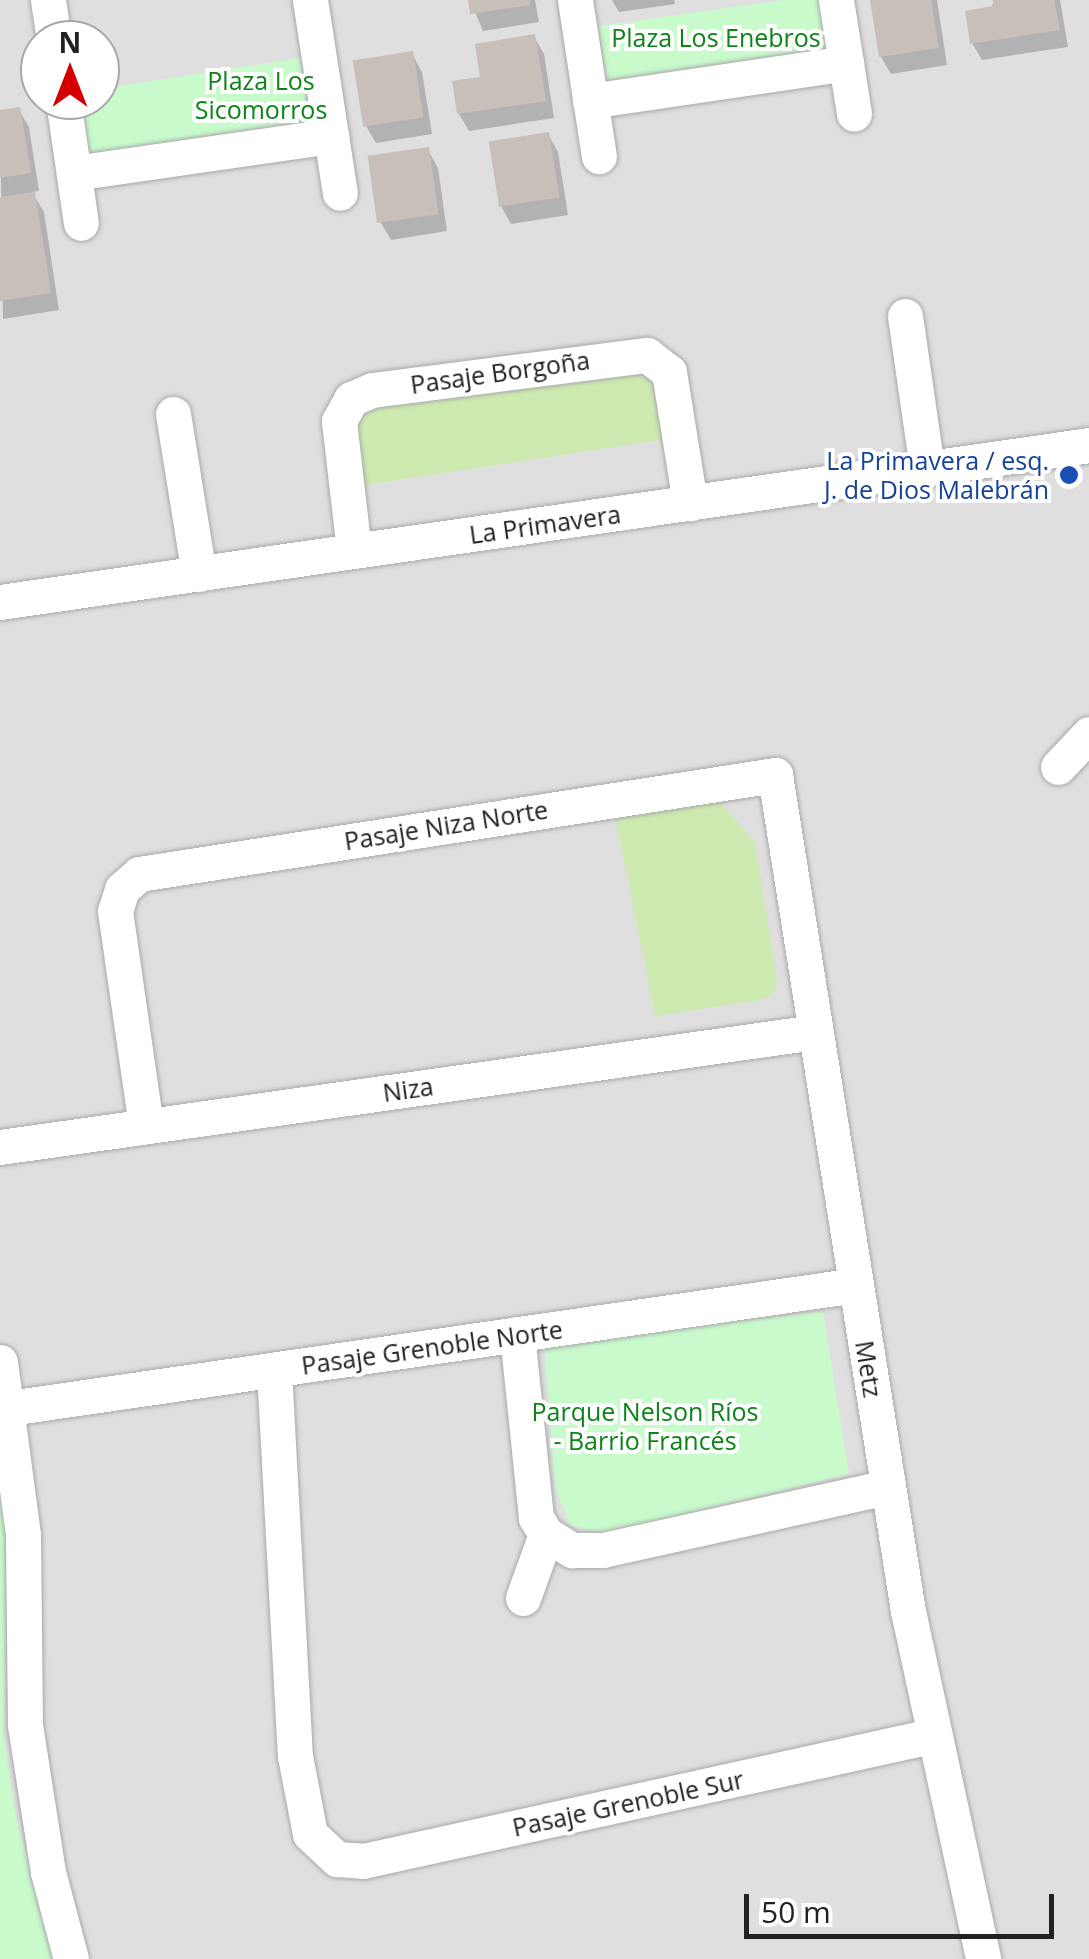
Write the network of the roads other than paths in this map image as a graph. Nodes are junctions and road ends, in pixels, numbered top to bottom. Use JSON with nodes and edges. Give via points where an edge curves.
{"nodes":[{"id":1,"x":310,"y":0,"type":"edge"},
{"id":2,"x":575,"y":0,"type":"edge"},
{"id":3,"x":836,"y":0,"type":"edge"},
{"id":4,"x":846,"y":63,"type":"junction"},
{"id":5,"x":590,"y":101,"type":"junction"},
{"id":6,"x":854,"y":114,"type":"dead end"},
{"id":7,"x":66,"y":120,"type":"edge"},
{"id":8,"x":331,"y":136,"type":"junction"},
{"id":9,"x":599,"y":156,"type":"dead end"},
{"id":10,"x":74,"y":174,"type":"junction"},
{"id":11,"x":340,"y":192,"type":"dead end"},
{"id":12,"x":81,"y":223,"type":"dead end"},
{"id":13,"x":905,"y":316,"type":"dead end"},
{"id":14,"x":173,"y":414,"type":"dead end"},
{"id":15,"x":1089,"y":445,"type":"edge"},
{"id":16,"x":928,"y":468,"type":"junction"},
{"id":17,"x":690,"y":503,"type":"junction"},
{"id":18,"x":354,"y":551,"type":"junction"},
{"id":19,"x":199,"y":574,"type":"junction"},
{"id":20,"x":0,"y":602,"type":"edge"},
{"id":21,"x":1089,"y":734,"type":"edge"},
{"id":22,"x":1058,"y":767,"type":"dead end"},
{"id":23,"x":775,"y":775,"type":"joint"},
{"id":24,"x":816,"y":1032,"type":"junction"},
{"id":25,"x":146,"y":1126,"type":"junction"},
{"id":26,"x":0,"y":1147,"type":"edge"},
{"id":27,"x":856,"y":1286,"type":"junction"},
{"id":28,"x":517,"y":1334,"type":"junction"},
{"id":29,"x":0,"y":1362,"type":"edge"},
{"id":30,"x":274,"y":1370,"type":"junction"},
{"id":31,"x":10,"y":1408,"type":"junction"},
{"id":32,"x":887,"y":1486,"type":"junction"},
{"id":33,"x":546,"y":1534,"type":"junction"},
{"id":34,"x":523,"y":1598,"type":"dead end"},
{"id":35,"x":932,"y":1736,"type":"junction"},
{"id":36,"x":71,"y":1959,"type":"edge"},
{"id":37,"x":983,"y":1959,"type":"edge"}],
"edges":[{"from":1,"to":8,"type":"street"},
{"from":2,"to":5,"type":"street"},
{"from":3,"to":4,"type":"street"},
{"from":4,"to":5,"type":"street"},
{"from":4,"to":6,"type":"street"},
{"from":5,"to":9,"type":"street"},
{"from":7,"to":10,"type":"street"},
{"from":8,"to":10,"type":"street"},
{"from":8,"to":11,"type":"street"},
{"from":10,"to":12,"type":"street"},
{"from":13,"to":16,"type":"street"},
{"from":14,"to":19,"type":"street"},
{"from":15,"to":16,"type":"street","name":"La Primavera"},
{"from":16,"to":17,"type":"street","name":"La Primavera"},
{"from":17,"to":18,"type":"street","name":"La Primavera"},
{"from":17,"to":18,"type":"street","name":"Pasaje Borgoña","via":[[669,372],[646,354],[372,390],[351,398],[338,421]]},
{"from":18,"to":19,"type":"street","name":"La Primavera"},
{"from":19,"to":20,"type":"street","name":"La Primavera"},
{"from":21,"to":22,"type":"street"},
{"from":23,"to":24,"type":"street","name":"Metz"},
{"from":23,"to":25,"type":"street","name":"Pasaje Niza Norte","via":[[150,870],[122,889],[114,911]]},
{"from":24,"to":25,"type":"street","name":"Niza"},
{"from":24,"to":27,"type":"street","name":"Metz"},
{"from":25,"to":26,"type":"street","name":"Niza"},
{"from":27,"to":28,"type":"street","name":"Pasaje Grenoble Norte"},
{"from":27,"to":32,"type":"street","name":"Metz"},
{"from":28,"to":30,"type":"street","name":"Pasaje Grenoble Norte"},
{"from":28,"to":33,"type":"street","via":[[532,1500]]},
{"from":29,"to":31,"type":"street"},
{"from":30,"to":31,"type":"street","name":"Pasaje Grenoble Norte"},
{"from":30,"to":35,"type":"street","name":"Pasaje Grenoble Sur","via":[[285,1493],[291,1723],[305,1822],[326,1853],[363,1861]]},
{"from":31,"to":36,"type":"street","via":[[23,1535],[25,1726],[44,1853]]},
{"from":32,"to":33,"type":"street","via":[[604,1550],[572,1550]]},
{"from":32,"to":35,"type":"street","name":"Metz"},
{"from":33,"to":34,"type":"street"},
{"from":35,"to":37,"type":"street","name":"Metz"}]}
